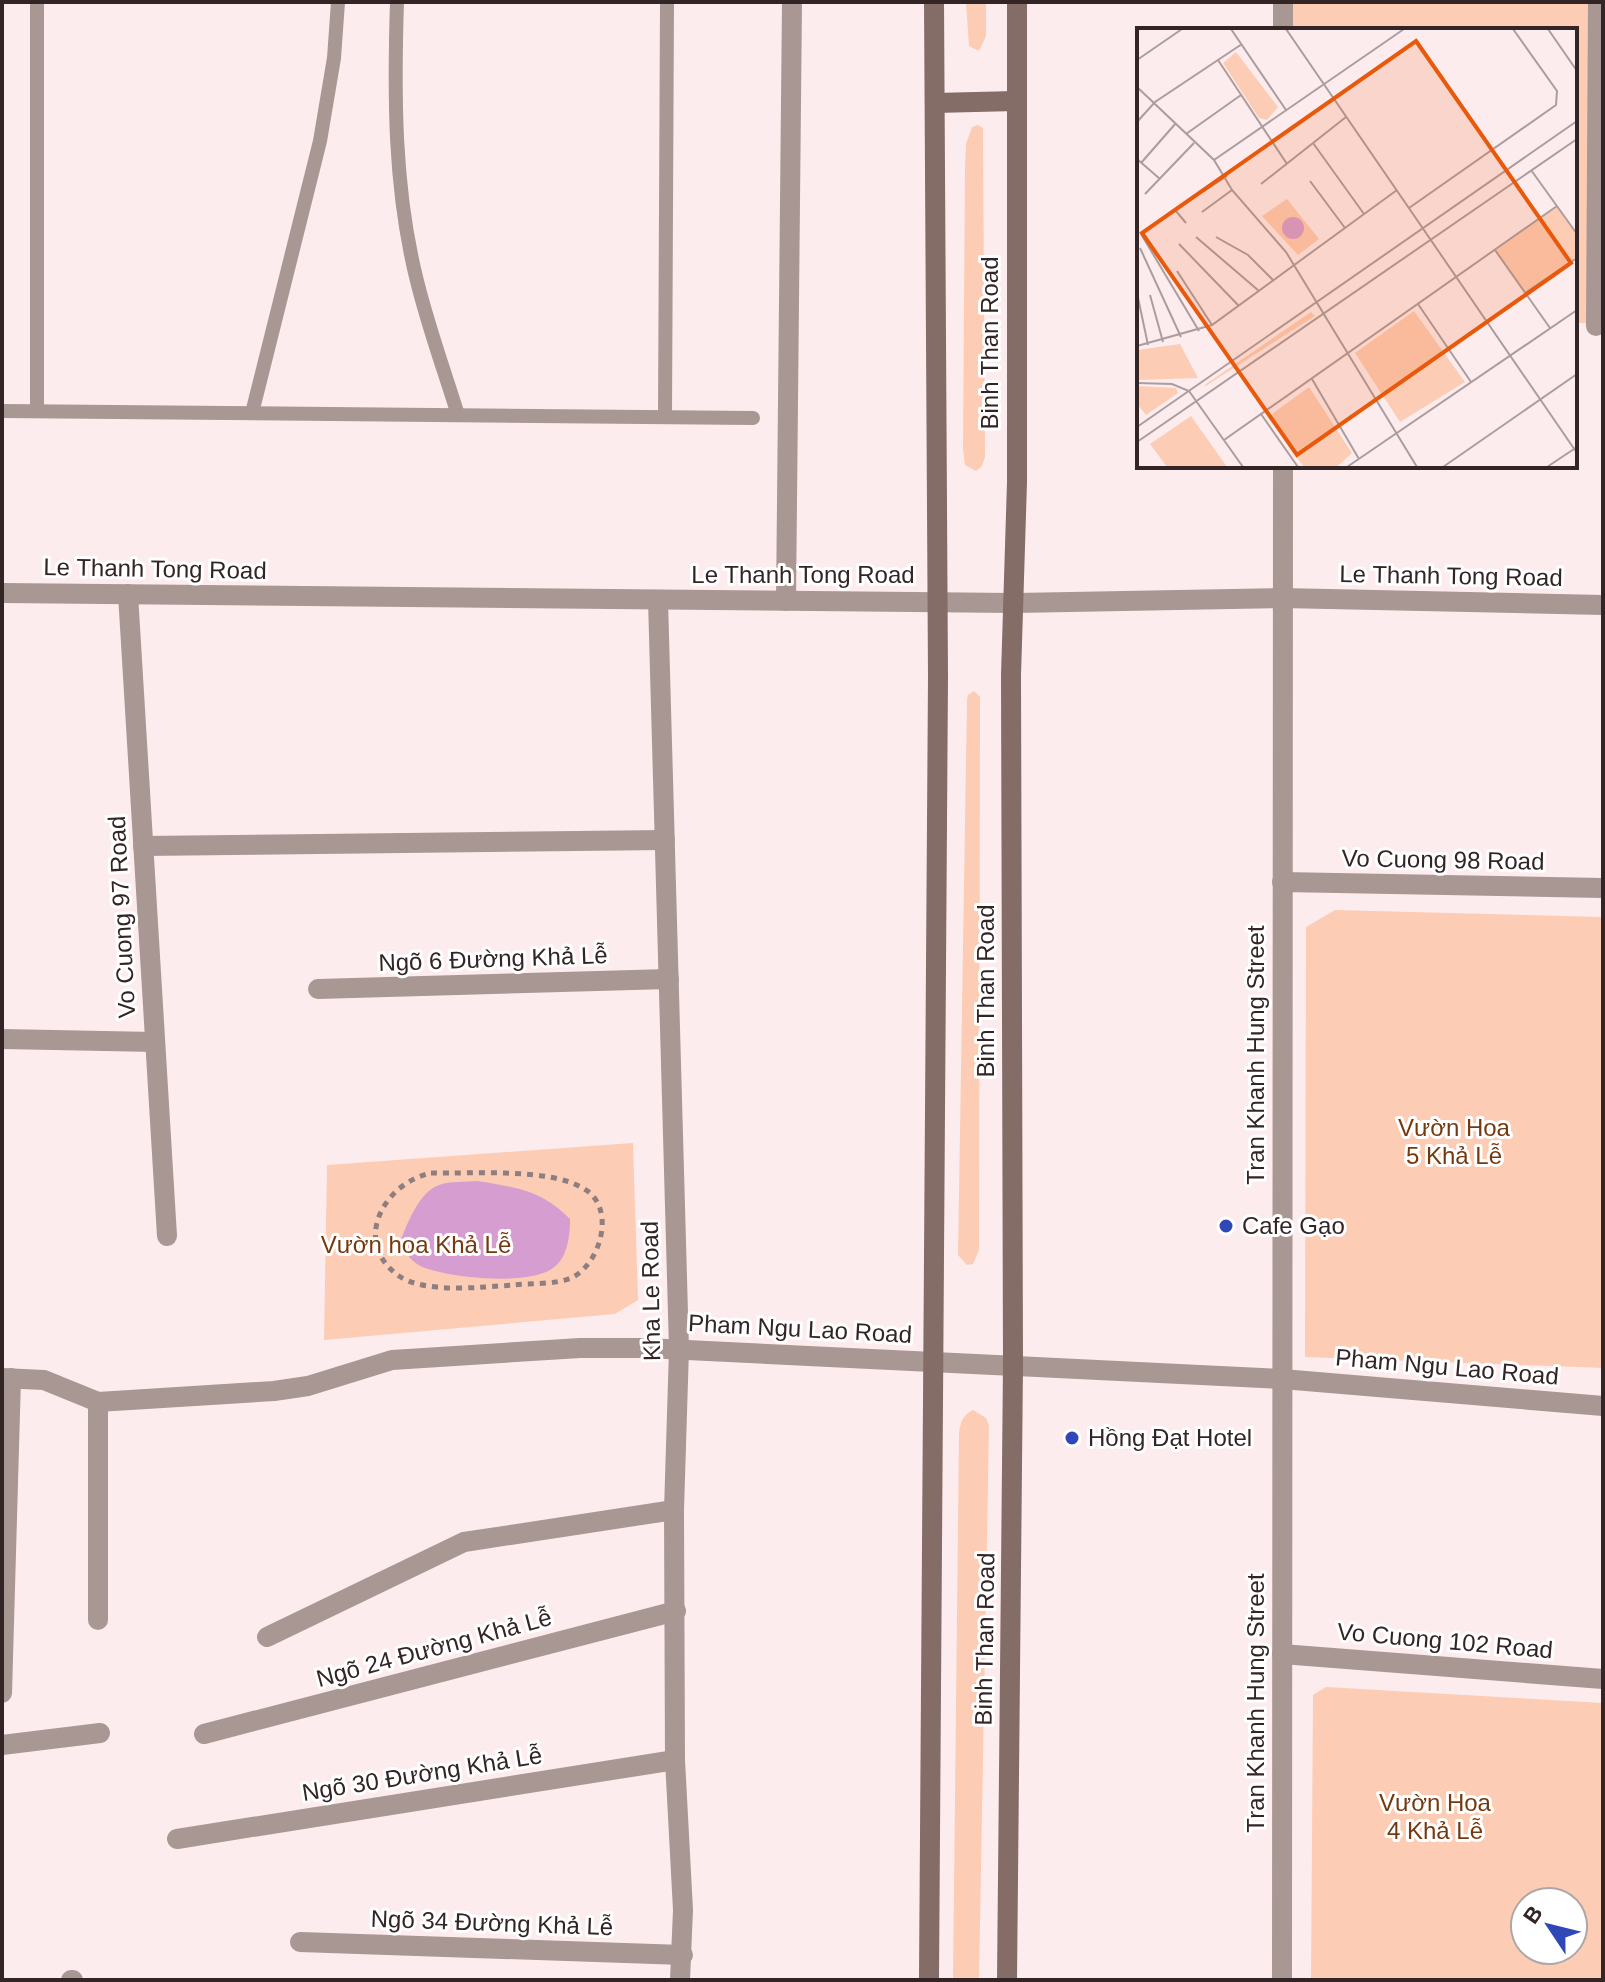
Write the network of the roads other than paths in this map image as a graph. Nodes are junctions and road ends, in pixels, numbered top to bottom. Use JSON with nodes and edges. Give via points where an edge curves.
{"nodes":[{"id":1,"x":37,"y":2,"type":"edge"},
{"id":2,"x":338,"y":2,"type":"edge"},
{"id":3,"x":397,"y":2,"type":"edge"},
{"id":4,"x":667,"y":2,"type":"edge"},
{"id":5,"x":792,"y":2,"type":"edge"},
{"id":6,"x":934,"y":2,"type":"edge"},
{"id":7,"x":1017,"y":2,"type":"edge"},
{"id":8,"x":1283,"y":2,"type":"edge"},
{"id":9,"x":1598,"y":2,"type":"edge"},
{"id":10,"x":1283,"y":28,"type":"edge"},
{"id":11,"x":1016,"y":101,"type":"junction"},
{"id":12,"x":935,"y":103,"type":"junction"},
{"id":13,"x":1577,"y":326,"type":"edge"},
{"id":14,"x":1600,"y":326,"type":"edge"},
{"id":15,"x":2,"y":411,"type":"edge"},
{"id":16,"x":37,"y":411,"type":"junction"},
{"id":17,"x":252,"y":413,"type":"junction"},
{"id":18,"x":458,"y":415,"type":"junction"},
{"id":19,"x":665,"y":417,"type":"junction"},
{"id":20,"x":753,"y":418,"type":"dead end"},
{"id":21,"x":1283,"y":468,"type":"edge"},
{"id":22,"x":2,"y":593,"type":"edge"},
{"id":23,"x":128,"y":594,"type":"junction"},
{"id":24,"x":1282,"y":598,"type":"junction"},
{"id":25,"x":658,"y":600,"type":"junction"},
{"id":26,"x":786,"y":601,"type":"junction"},
{"id":27,"x":937,"y":602,"type":"junction"},
{"id":28,"x":1013,"y":603,"type":"junction"},
{"id":29,"x":1603,"y":605,"type":"edge"},
{"id":30,"x":665,"y":840,"type":"junction"},
{"id":31,"x":143,"y":846,"type":"junction"},
{"id":32,"x":1282,"y":882,"type":"junction"},
{"id":33,"x":1603,"y":888,"type":"edge"},
{"id":34,"x":669,"y":979,"type":"junction"},
{"id":35,"x":318,"y":989,"type":"dead end"},
{"id":36,"x":2,"y":1039,"type":"edge"},
{"id":37,"x":155,"y":1042,"type":"junction"},
{"id":38,"x":167,"y":1236,"type":"dead end"},
{"id":39,"x":679,"y":1349,"type":"junction"},
{"id":40,"x":933,"y":1361,"type":"junction"},
{"id":41,"x":1013,"y":1364,"type":"junction"},
{"id":42,"x":7,"y":1378,"type":"edge"},
{"id":43,"x":1282,"y":1379,"type":"junction"},
{"id":44,"x":98,"y":1402,"type":"junction"},
{"id":45,"x":1603,"y":1406,"type":"edge"},
{"id":46,"x":674,"y":1510,"type":"junction"},
{"id":47,"x":676,"y":1611,"type":"junction"},
{"id":48,"x":98,"y":1620,"type":"dead end"},
{"id":49,"x":267,"y":1637,"type":"dead end"},
{"id":50,"x":1282,"y":1654,"type":"junction"},
{"id":51,"x":1603,"y":1679,"type":"edge"},
{"id":52,"x":2,"y":1693,"type":"edge"},
{"id":53,"x":100,"y":1733,"type":"dead end"},
{"id":54,"x":204,"y":1734,"type":"dead end"},
{"id":55,"x":2,"y":1745,"type":"edge"},
{"id":56,"x":675,"y":1760,"type":"junction"},
{"id":57,"x":177,"y":1839,"type":"dead end"},
{"id":58,"x":300,"y":1942,"type":"dead end"},
{"id":59,"x":683,"y":1955,"type":"junction"},
{"id":60,"x":680,"y":1980,"type":"edge"},
{"id":61,"x":929,"y":1980,"type":"edge"},
{"id":62,"x":1007,"y":1980,"type":"edge"},
{"id":63,"x":1282,"y":1980,"type":"edge"}],
"edges":[{"from":1,"to":16,"type":"lane"},
{"from":2,"to":17,"type":"lane","via":[[320,141]]},
{"from":3,"to":18,"type":"lane","via":[[399,174],[416,280]]},
{"from":4,"to":19,"type":"lane"},
{"from":5,"to":26,"type":"street"},
{"from":6,"to":12,"type":"main road","name":"Binh Than Road"},
{"from":7,"to":11,"type":"main road","name":"Binh Than Road"},
{"from":8,"to":10,"type":"street"},
{"from":9,"to":14,"type":"street"},
{"from":11,"to":12,"type":"main road"},
{"from":11,"to":28,"type":"main road","name":"Binh Than Road"},
{"from":12,"to":27,"type":"main road","name":"Binh Than Road"},
{"from":13,"to":14,"type":"street"},
{"from":15,"to":16,"type":"lane"},
{"from":16,"to":17,"type":"lane"},
{"from":17,"to":18,"type":"lane"},
{"from":18,"to":19,"type":"lane"},
{"from":19,"to":20,"type":"lane"},
{"from":21,"to":24,"type":"street","name":"Tran Khanh Hung Street"},
{"from":22,"to":23,"type":"street","name":"Le Thanh Tong Road"},
{"from":23,"to":25,"type":"street","name":"Le Thanh Tong Road"},
{"from":23,"to":31,"type":"street","name":"Vo Cuong 97 Road"},
{"from":24,"to":28,"type":"street","name":"Le Thanh Tong Road"},
{"from":24,"to":29,"type":"street","name":"Le Thanh Tong Road"},
{"from":24,"to":32,"type":"street","name":"Tran Khanh Hung Street"},
{"from":25,"to":26,"type":"street","name":"Le Thanh Tong Road"},
{"from":25,"to":30,"type":"street","name":"Kha Le Road"},
{"from":26,"to":27,"type":"street","name":"Le Thanh Tong Road"},
{"from":27,"to":28,"type":"street","name":"Le Thanh Tong Road"},
{"from":27,"to":40,"type":"main road","name":"Binh Than Road"},
{"from":28,"to":41,"type":"main road","name":"Binh Than Road"},
{"from":30,"to":31,"type":"street"},
{"from":30,"to":34,"type":"street","name":"Kha Le Road"},
{"from":31,"to":37,"type":"street","name":"Vo Cuong 97 Road"},
{"from":32,"to":33,"type":"street","name":"Vo Cuong 98 Road"},
{"from":32,"to":43,"type":"street","name":"Tran Khanh Hung Street"},
{"from":34,"to":35,"type":"street","name":"Ngõ 6 Đường Khả Lễ"},
{"from":34,"to":39,"type":"street","name":"Kha Le Road"},
{"from":36,"to":37,"type":"street"},
{"from":37,"to":38,"type":"street","name":"Vo Cuong 97 Road"},
{"from":39,"to":40,"type":"street","name":"Pham Ngu Lao Road"},
{"from":39,"to":44,"type":"street","name":"Pham Ngu Lao Road","via":[[580,1348],[392,1360],[274,1391]]},
{"from":39,"to":46,"type":"street","name":"Kha Le Road"},
{"from":40,"to":41,"type":"street","name":"Pham Ngu Lao Road"},
{"from":40,"to":61,"type":"main road","name":"Binh Than Road"},
{"from":41,"to":43,"type":"street","name":"Pham Ngu Lao Road"},
{"from":41,"to":62,"type":"main road","name":"Binh Than Road"},
{"from":42,"to":44,"type":"street","name":"Pham Ngu Lao Road","via":[[44,1380]]},
{"from":42,"to":52,"type":"street"},
{"from":43,"to":45,"type":"street","name":"Pham Ngu Lao Road"},
{"from":43,"to":50,"type":"street","name":"Tran Khanh Hung Street"},
{"from":44,"to":48,"type":"street"},
{"from":46,"to":47,"type":"street","name":"Kha Le Road"},
{"from":46,"to":49,"type":"street","via":[[464,1542]]},
{"from":47,"to":54,"type":"street","name":"Ngõ 24 Đường Khả Lễ"},
{"from":47,"to":56,"type":"street","name":"Kha Le Road"},
{"from":50,"to":51,"type":"street","name":"Vo Cuong 102 Road"},
{"from":50,"to":63,"type":"street","name":"Tran Khanh Hung Street"},
{"from":53,"to":55,"type":"street"},
{"from":56,"to":57,"type":"street","name":"Ngõ 30 Đường Khả Lễ"},
{"from":56,"to":59,"type":"street","name":"Kha Le Road"},
{"from":58,"to":59,"type":"street","name":"Ngõ 34 Đường Khả Lễ"},
{"from":59,"to":60,"type":"street","name":"Kha Le Road"}]}
